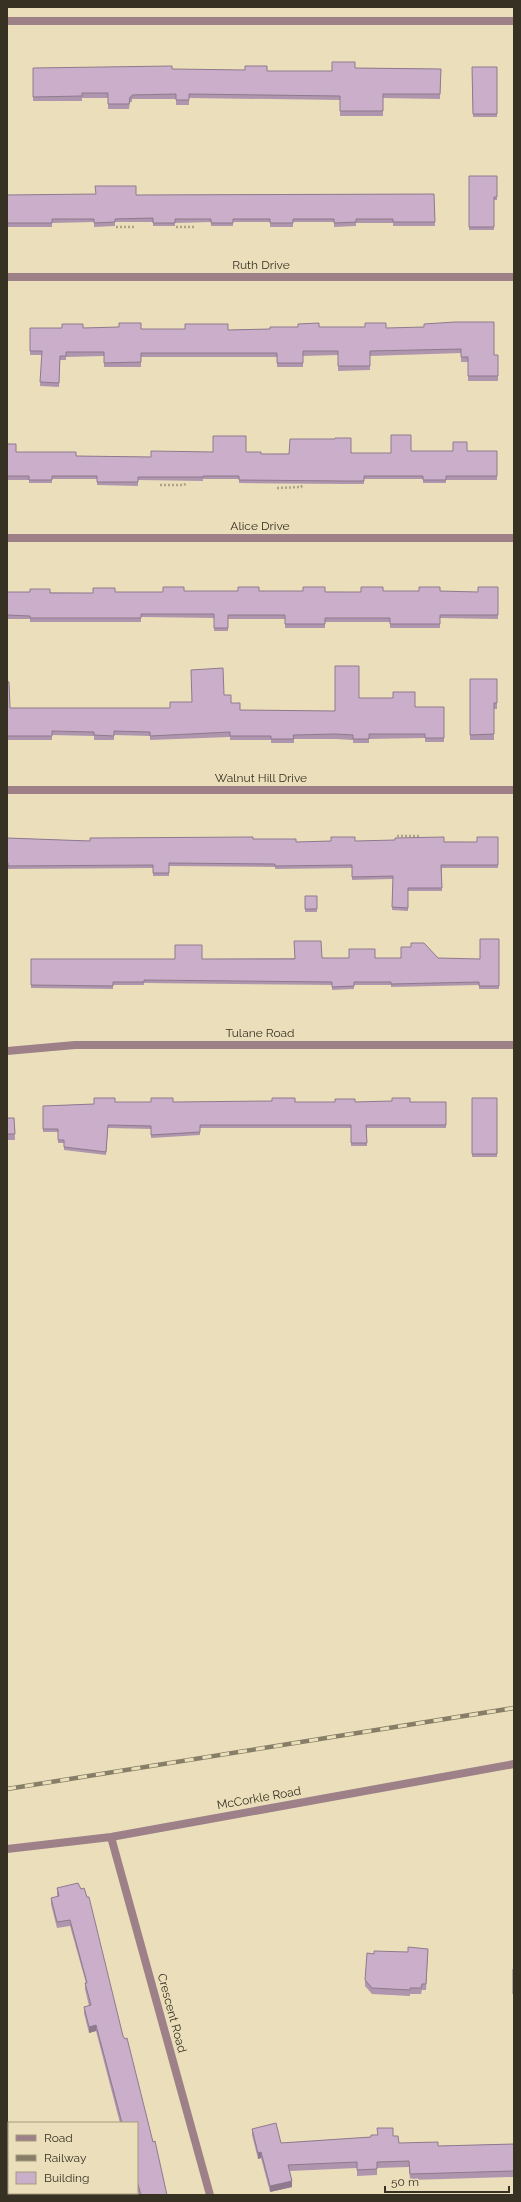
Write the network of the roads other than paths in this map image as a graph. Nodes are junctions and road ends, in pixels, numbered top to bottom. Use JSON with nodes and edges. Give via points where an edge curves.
{"nodes":[{"id":1,"x":7,"y":21,"type":"edge"},
{"id":2,"x":514,"y":21,"type":"edge"},
{"id":3,"x":7,"y":277,"type":"edge"},
{"id":4,"x":514,"y":277,"type":"edge"},
{"id":5,"x":7,"y":538,"type":"edge"},
{"id":6,"x":514,"y":538,"type":"edge"},
{"id":7,"x":7,"y":790,"type":"edge"},
{"id":8,"x":514,"y":790,"type":"edge"},
{"id":9,"x":514,"y":1045,"type":"edge"},
{"id":10,"x":7,"y":1051,"type":"edge"},
{"id":11,"x":514,"y":1764,"type":"edge"},
{"id":12,"x":111,"y":1837,"type":"junction"},
{"id":13,"x":7,"y":1849,"type":"edge"},
{"id":14,"x":210,"y":2195,"type":"edge"}],
"edges":[{"from":1,"to":2,"type":"street"},
{"from":3,"to":4,"type":"street","name":"Ruth Drive"},
{"from":5,"to":6,"type":"street","name":"Alice Drive"},
{"from":7,"to":8,"type":"street","name":"Walnut Hill Drive"},
{"from":9,"to":10,"type":"street","name":"Tulane Road","via":[[76,1045]]},
{"from":11,"to":12,"type":"street","name":"McCorkle Road"},
{"from":12,"to":13,"type":"street","name":"McCorkle Road"},
{"from":12,"to":14,"type":"street","name":"Crescent Road"}]}
